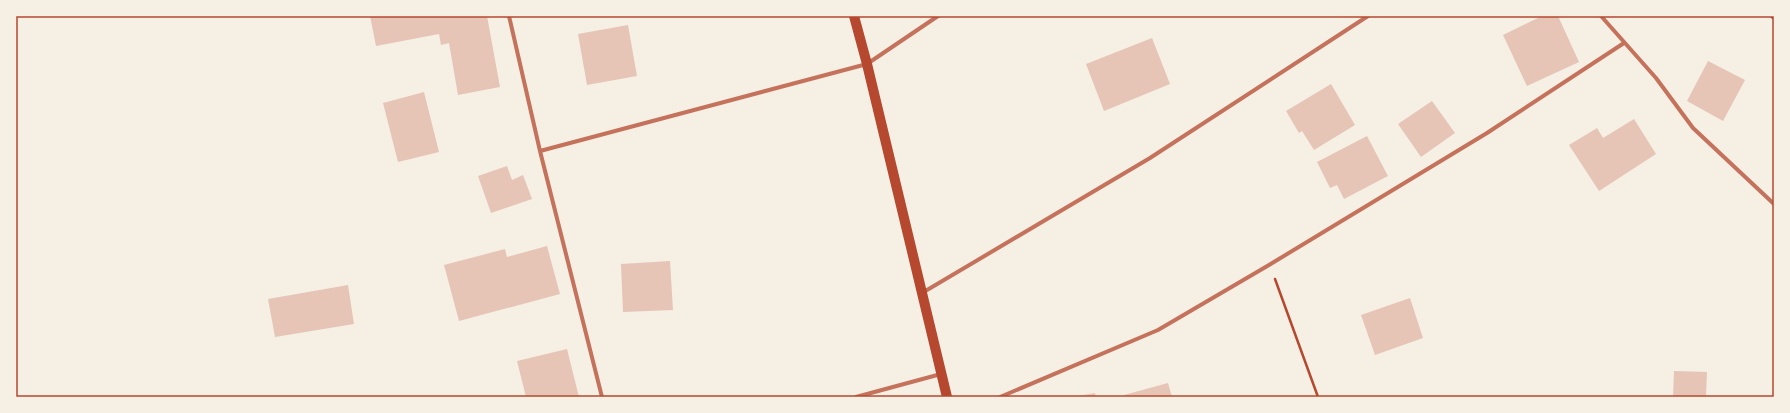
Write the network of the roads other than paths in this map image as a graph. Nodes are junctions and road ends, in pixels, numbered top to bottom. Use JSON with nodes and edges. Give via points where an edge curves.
{"nodes":[{"id":1,"x":509,"y":16,"type":"edge"},
{"id":2,"x":854,"y":16,"type":"edge"},
{"id":3,"x":938,"y":16,"type":"edge"},
{"id":4,"x":1368,"y":16,"type":"edge"},
{"id":5,"x":1601,"y":16,"type":"edge"},
{"id":6,"x":1624,"y":43,"type":"junction"},
{"id":7,"x":867,"y":64,"type":"junction"},
{"id":8,"x":540,"y":151,"type":"junction"},
{"id":9,"x":1774,"y":204,"type":"edge"},
{"id":10,"x":921,"y":293,"type":"junction"},
{"id":11,"x":942,"y":374,"type":"junction"},
{"id":12,"x":602,"y":397,"type":"edge"},
{"id":13,"x":856,"y":397,"type":"edge"},
{"id":14,"x":947,"y":397,"type":"edge"},
{"id":15,"x":1000,"y":397,"type":"edge"}],
"edges":[{"from":1,"to":8,"type":"street"},
{"from":2,"to":7,"type":"main road"},
{"from":3,"to":7,"type":"street"},
{"from":4,"to":10,"type":"street","via":[[1150,158]]},
{"from":5,"to":6,"type":"street"},
{"from":6,"to":9,"type":"street","via":[[1656,78],[1693,128]]},
{"from":6,"to":15,"type":"street","via":[[1488,133],[1158,330]]},
{"from":7,"to":8,"type":"street"},
{"from":7,"to":10,"type":"main road"},
{"from":8,"to":12,"type":"street"},
{"from":10,"to":11,"type":"main road"},
{"from":11,"to":13,"type":"street"},
{"from":11,"to":14,"type":"main road"}]}
